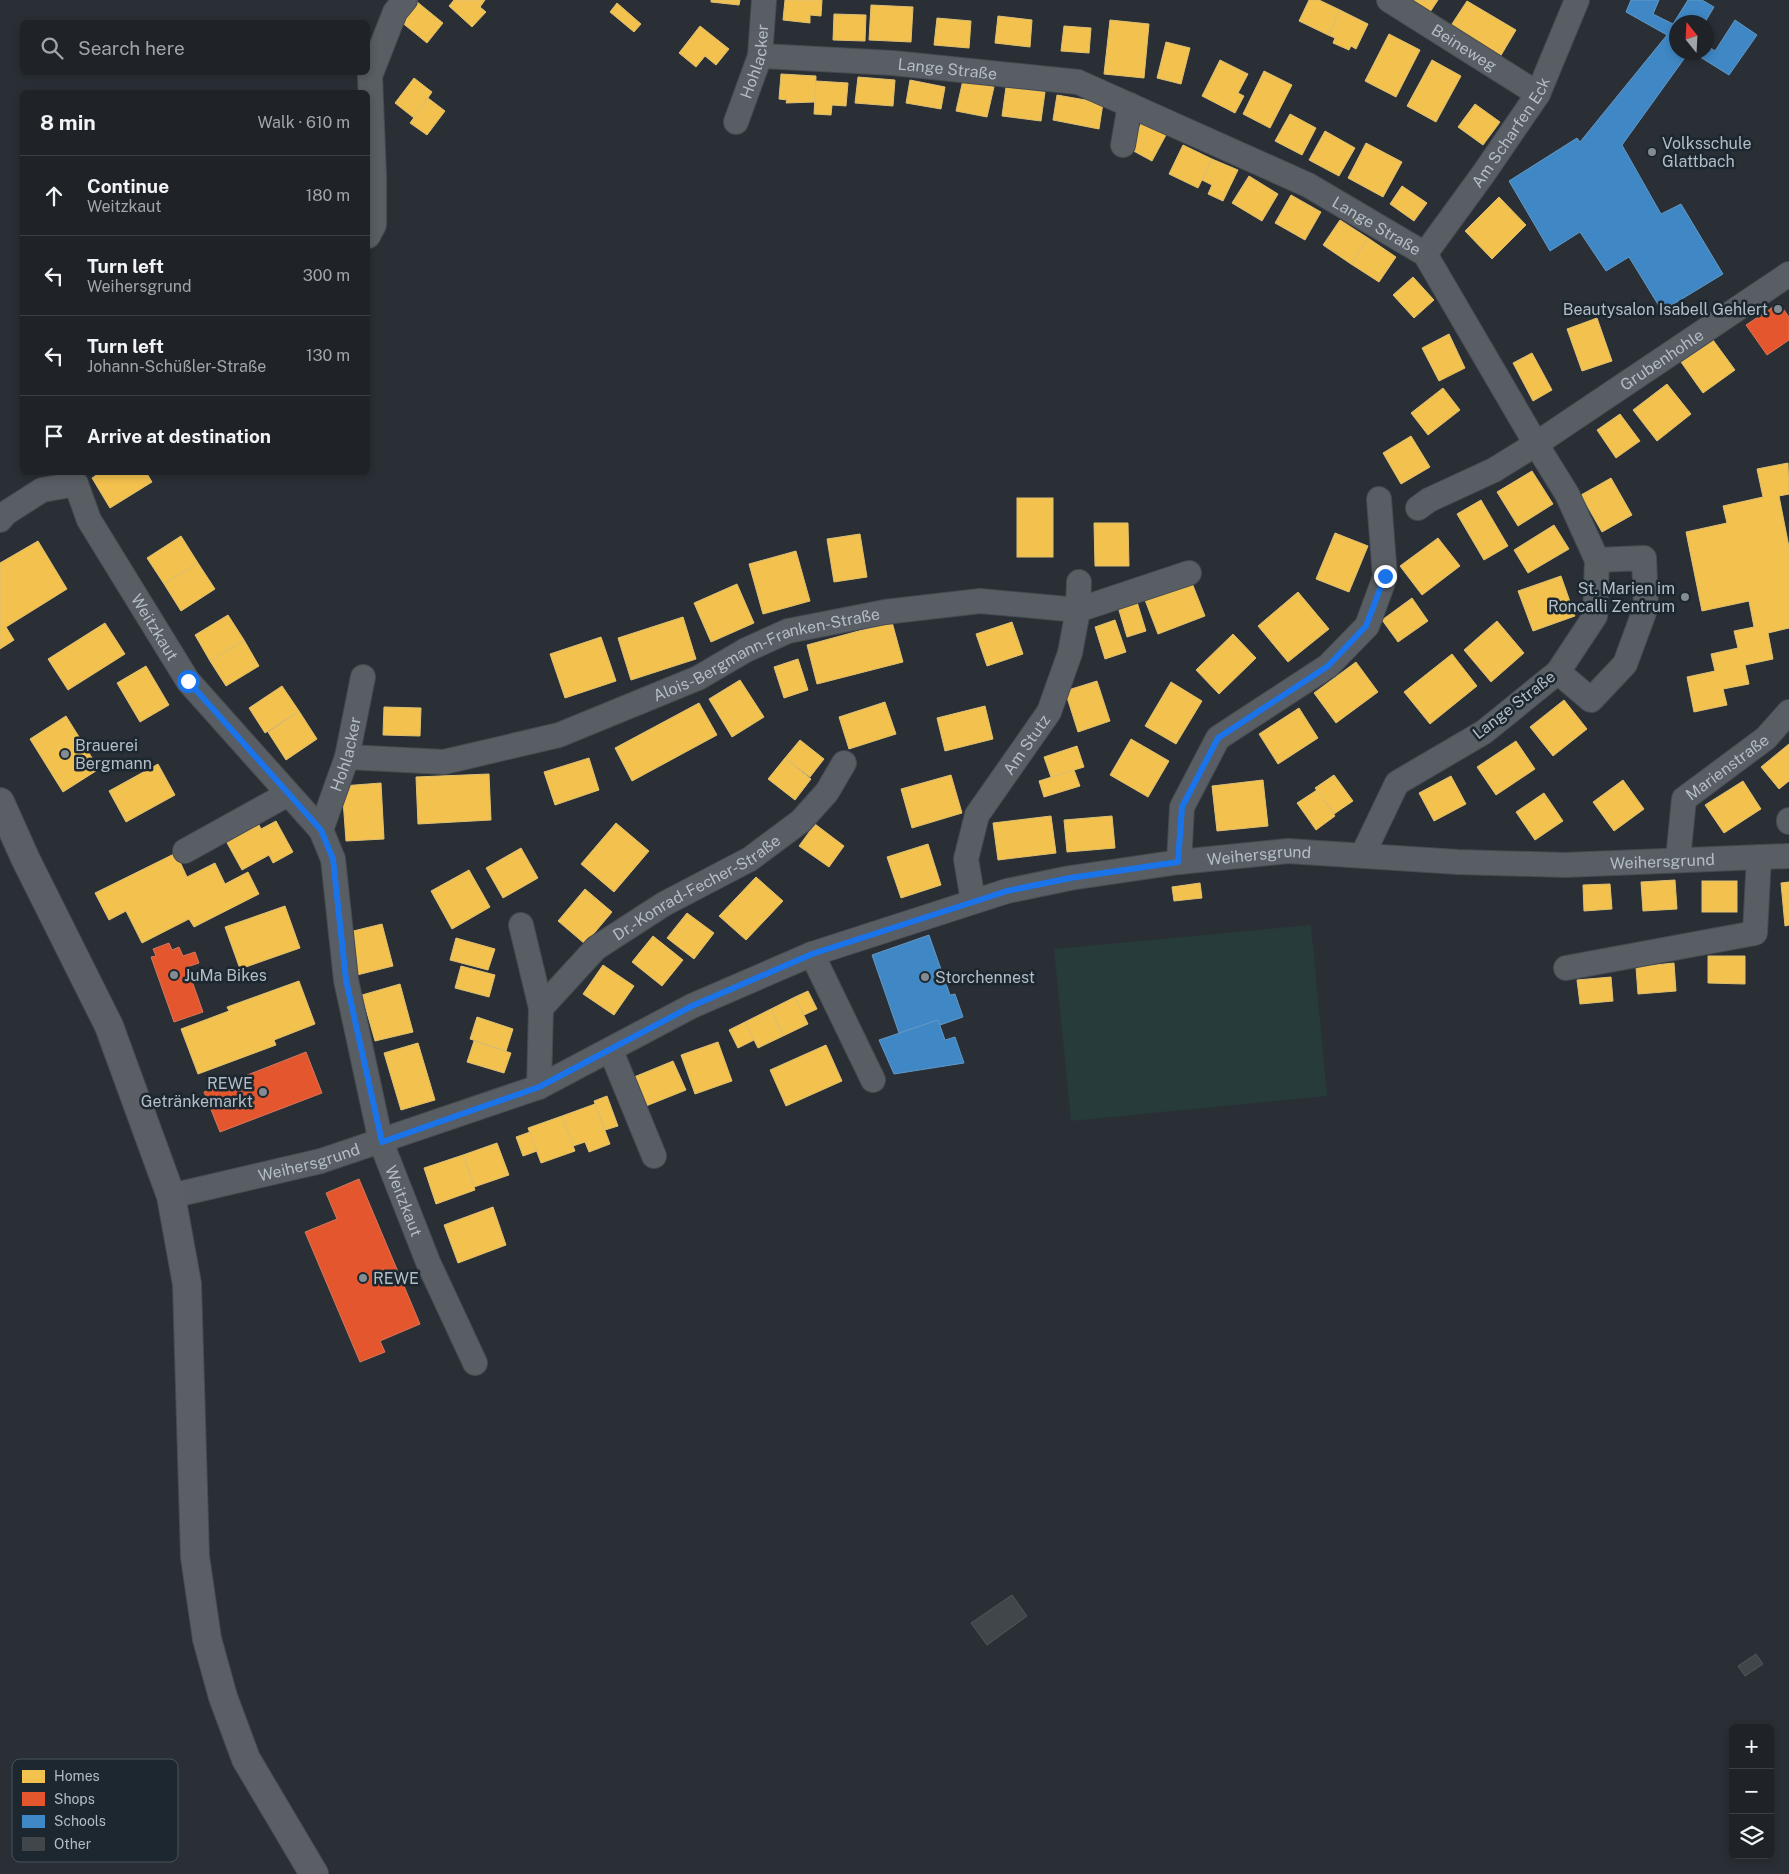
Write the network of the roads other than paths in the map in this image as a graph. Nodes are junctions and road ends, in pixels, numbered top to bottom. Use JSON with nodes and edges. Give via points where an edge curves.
{"nodes":[{"id":1,"x":405,"y":0,"type":"edge"},
{"id":2,"x":764,"y":0,"type":"edge"},
{"id":3,"x":1389,"y":0,"type":"edge"},
{"id":4,"x":1577,"y":0,"type":"edge"},
{"id":5,"x":760,"y":56,"type":"junction"},
{"id":6,"x":1538,"y":94,"type":"junction"},
{"id":7,"x":1130,"y":106,"type":"junction"},
{"id":8,"x":736,"y":122,"type":"dead end"},
{"id":9,"x":1124,"y":145,"type":"dead end"},
{"id":10,"x":370,"y":232,"type":"edge"},
{"id":11,"x":1425,"y":254,"type":"junction"},
{"id":12,"x":1789,"y":274,"type":"edge"},
{"id":13,"x":1536,"y":444,"type":"junction"},
{"id":14,"x":78,"y":478,"type":"edge"},
{"id":15,"x":1379,"y":499,"type":"dead end"},
{"id":16,"x":1418,"y":508,"type":"dead end"},
{"id":17,"x":0,"y":520,"type":"edge"},
{"id":18,"x":1597,"y":560,"type":"junction"},
{"id":19,"x":1189,"y":572,"type":"dead end"},
{"id":20,"x":1079,"y":582,"type":"dead end"},
{"id":21,"x":1078,"y":610,"type":"junction"},
{"id":22,"x":1558,"y":672,"type":"junction"},
{"id":23,"x":363,"y":677,"type":"dead end"},
{"id":24,"x":1789,"y":712,"type":"edge"},
{"id":25,"x":346,"y":756,"type":"junction"},
{"id":26,"x":844,"y":762,"type":"dead end"},
{"id":27,"x":288,"y":794,"type":"junction"},
{"id":28,"x":0,"y":802,"type":"edge"},
{"id":29,"x":321,"y":830,"type":"junction"},
{"id":30,"x":185,"y":851,"type":"dead end"},
{"id":31,"x":1363,"y":854,"type":"junction"},
{"id":32,"x":1789,"y":856,"type":"edge"},
{"id":33,"x":1759,"y":857,"type":"junction"},
{"id":34,"x":1678,"y":859,"type":"junction"},
{"id":35,"x":1178,"y":862,"type":"junction"},
{"id":36,"x":973,"y":901,"type":"junction"},
{"id":37,"x":521,"y":925,"type":"dead end"},
{"id":38,"x":812,"y":954,"type":"junction"},
{"id":39,"x":1566,"y":968,"type":"dead end"},
{"id":40,"x":541,"y":1008,"type":"junction"},
{"id":41,"x":611,"y":1051,"type":"junction"},
{"id":42,"x":873,"y":1080,"type":"dead end"},
{"id":43,"x":539,"y":1087,"type":"junction"},
{"id":44,"x":382,"y":1142,"type":"junction"},
{"id":45,"x":654,"y":1156,"type":"dead end"},
{"id":46,"x":171,"y":1196,"type":"junction"},
{"id":47,"x":476,"y":1363,"type":"dead end"},
{"id":48,"x":314,"y":1874,"type":"edge"}],
"edges":[{"from":1,"to":10,"type":"street","via":[[395,12],[370,76],[374,225]]},
{"from":2,"to":5,"type":"street","name":"Hohlacker"},
{"from":3,"to":6,"type":"street","name":"Beineweg"},
{"from":4,"to":6,"type":"street","name":"Am Scharfen Eck"},
{"from":5,"to":7,"type":"street","name":"Lange Straße","via":[[893,63],[1078,82]]},
{"from":5,"to":8,"type":"street","name":"Hohlacker"},
{"from":6,"to":11,"type":"street","name":"Am Scharfen Eck"},
{"from":7,"to":9,"type":"street"},
{"from":7,"to":11,"type":"street","name":"Lange Straße","via":[[1308,185]]},
{"from":11,"to":13,"type":"street","name":"Lange Straße"},
{"from":12,"to":13,"type":"street","name":"Grubenhohle"},
{"from":13,"to":16,"type":"street","via":[[1494,470]]},
{"from":13,"to":18,"type":"street","name":"Lange Straße","via":[[1568,494]]},
{"from":14,"to":17,"type":"street","via":[[42,490]]},
{"from":14,"to":27,"type":"street","name":"Weitzkaut","via":[[89,520],[188,681]]},
{"from":15,"to":35,"type":"street","via":[[1385,576],[1366,626],[1328,666],[1218,738],[1182,807]]},
{"from":18,"to":22,"type":"street","name":"Lange Straße","via":[[1595,616]]},
{"from":18,"to":22,"type":"street","via":[[1644,558],[1646,607],[1625,664],[1591,700]]},
{"from":19,"to":21,"type":"street","name":"Alois-Bergmann-Franken-Straße"},
{"from":20,"to":21,"type":"street","name":"Am Stutz"},
{"from":21,"to":25,"type":"street","name":"Alois-Bergmann-Franken-Straße","via":[[980,600],[885,612],[788,631],[746,650],[698,678],[559,735],[444,762]]},
{"from":21,"to":36,"type":"street","name":"Am Stutz","via":[[1070,653],[1049,712],[977,815],[966,860]]},
{"from":22,"to":31,"type":"street","name":"Lange Straße","via":[[1484,732],[1397,783]]},
{"from":23,"to":25,"type":"street","name":"Hohlacker"},
{"from":24,"to":34,"type":"street","name":"Marienstraße","via":[[1766,738],[1684,798]]},
{"from":25,"to":29,"type":"street","name":"Hohlacker"},
{"from":26,"to":40,"type":"street","name":"Dr.-Konrad-Fecher-Straße","via":[[827,792],[801,821],[750,859],[664,904],[596,948]]},
{"from":27,"to":29,"type":"street","name":"Weitzkaut"},
{"from":27,"to":30,"type":"street"},
{"from":28,"to":46,"type":"main road","via":[[109,1026]]},
{"from":29,"to":44,"type":"street","name":"Weitzkaut","via":[[333,859],[346,980]]},
{"from":31,"to":34,"type":"street","name":"Weihersgrund","via":[[1458,862],[1565,865]]},
{"from":31,"to":35,"type":"street","name":"Weihersgrund","via":[[1288,851]]},
{"from":32,"to":33,"type":"street","name":"Weihersgrund"},
{"from":33,"to":34,"type":"street","name":"Weihersgrund"},
{"from":33,"to":39,"type":"street","via":[[1756,933]]},
{"from":35,"to":36,"type":"street","name":"Weihersgrund","via":[[1070,878]]},
{"from":36,"to":38,"type":"street","name":"Weihersgrund"},
{"from":37,"to":40,"type":"street"},
{"from":38,"to":41,"type":"street","name":"Weihersgrund","via":[[692,1006]]},
{"from":38,"to":42,"type":"street"},
{"from":40,"to":43,"type":"street"},
{"from":41,"to":43,"type":"street","name":"Weihersgrund"},
{"from":41,"to":45,"type":"street"},
{"from":43,"to":44,"type":"street","name":"Weihersgrund"},
{"from":44,"to":46,"type":"street","name":"Weihersgrund","via":[[321,1161]]},
{"from":44,"to":47,"type":"street","name":"Weitzkaut","via":[[428,1262]]},
{"from":46,"to":48,"type":"main road","via":[[187,1284],[195,1557],[208,1639],[223,1698],[246,1759]]}]}
